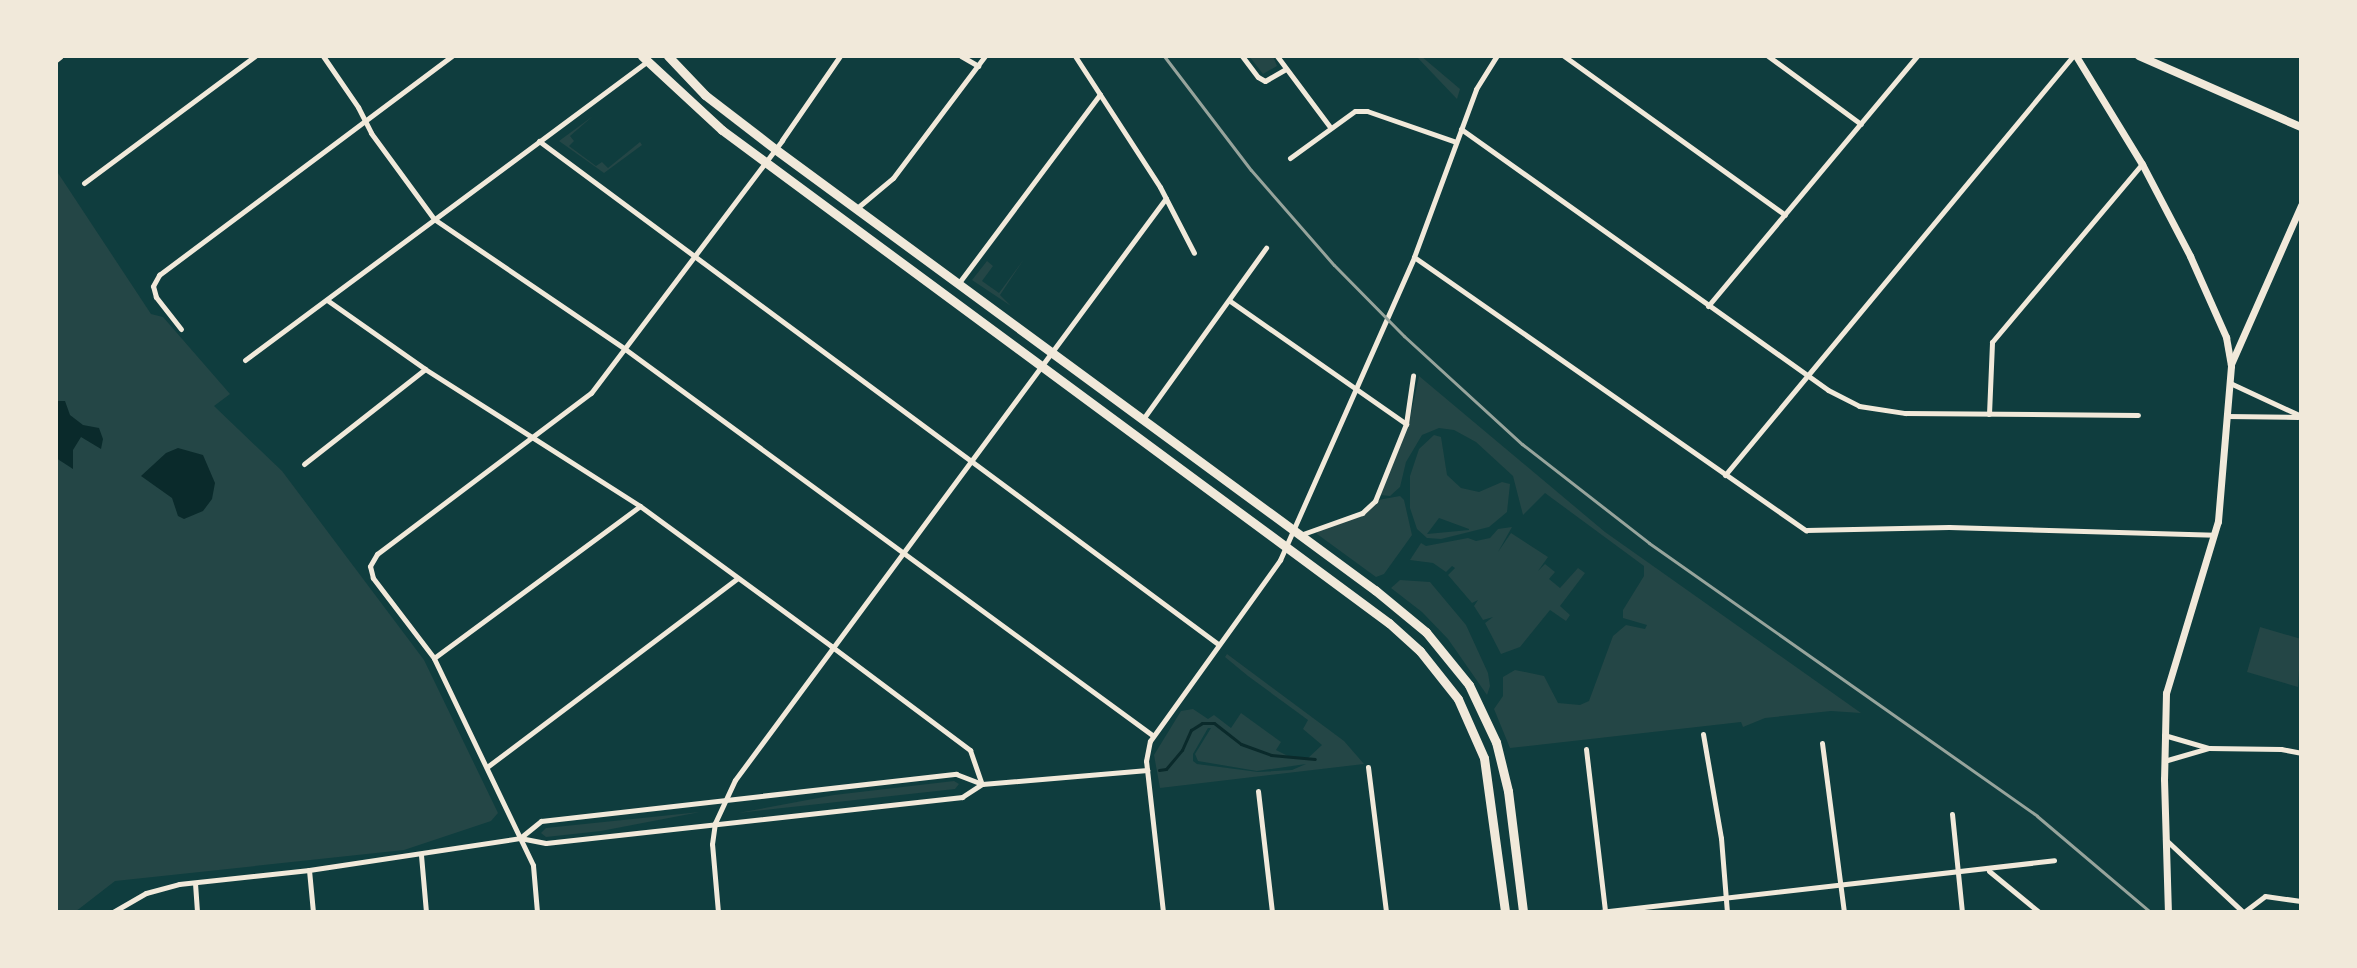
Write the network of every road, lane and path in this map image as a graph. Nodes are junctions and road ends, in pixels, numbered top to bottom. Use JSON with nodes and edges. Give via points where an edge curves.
{"nodes":[{"id":1,"x":61,"y":56,"type":"edge"},
{"id":2,"x":255,"y":56,"type":"edge"},
{"id":3,"x":323,"y":56,"type":"edge"},
{"id":4,"x":452,"y":56,"type":"edge"},
{"id":5,"x":668,"y":56,"type":"edge"},
{"id":6,"x":840,"y":56,"type":"edge"},
{"id":7,"x":961,"y":56,"type":"edge"},
{"id":8,"x":985,"y":56,"type":"edge"},
{"id":9,"x":1075,"y":56,"type":"edge"},
{"id":10,"x":1242,"y":56,"type":"edge"},
{"id":11,"x":1277,"y":56,"type":"edge"},
{"id":12,"x":1497,"y":56,"type":"edge"},
{"id":13,"x":1564,"y":56,"type":"edge"},
{"id":14,"x":1768,"y":56,"type":"edge"},
{"id":15,"x":1917,"y":56,"type":"edge"},
{"id":16,"x":2074,"y":56,"type":"edge"},
{"id":17,"x":2139,"y":56,"type":"edge"},
{"id":18,"x":645,"y":59,"type":"edge"},
{"id":19,"x":56,"y":60,"type":"edge"},
{"id":20,"x":978,"y":66,"type":"junction"},
{"id":21,"x":1286,"y":69,"type":"junction"},
{"id":22,"x":1100,"y":94,"type":"junction"},
{"id":23,"x":365,"y":120,"type":"junction"},
{"id":24,"x":1861,"y":124,"type":"junction"},
{"id":25,"x":1330,"y":127,"type":"junction"},
{"id":26,"x":2301,"y":127,"type":"edge"},
{"id":27,"x":1461,"y":129,"type":"junction"},
{"id":28,"x":539,"y":141,"type":"junction"},
{"id":29,"x":1456,"y":142,"type":"junction"},
{"id":30,"x":775,"y":149,"type":"junction"},
{"id":31,"x":1290,"y":158,"type":"dead end"},
{"id":32,"x":764,"y":162,"type":"junction"},
{"id":33,"x":2142,"y":164,"type":"junction"},
{"id":34,"x":84,"y":183,"type":"dead end"},
{"id":35,"x":1166,"y":198,"type":"junction"},
{"id":36,"x":2301,"y":205,"type":"edge"},
{"id":37,"x":856,"y":208,"type":"junction"},
{"id":38,"x":1785,"y":215,"type":"junction"},
{"id":39,"x":434,"y":219,"type":"junction"},
{"id":40,"x":1266,"y":248,"type":"dead end"},
{"id":41,"x":1194,"y":253,"type":"dead end"},
{"id":42,"x":694,"y":257,"type":"junction"},
{"id":43,"x":1414,"y":257,"type":"junction"},
{"id":44,"x":958,"y":284,"type":"junction"},
{"id":45,"x":327,"y":300,"type":"junction"},
{"id":46,"x":1230,"y":301,"type":"junction"},
{"id":47,"x":1708,"y":306,"type":"junction"},
{"id":48,"x":181,"y":329,"type":"dead end"},
{"id":49,"x":625,"y":349,"type":"junction"},
{"id":50,"x":1050,"y":352,"type":"junction"},
{"id":51,"x":245,"y":360,"type":"dead end"},
{"id":52,"x":2231,"y":366,"type":"junction"},
{"id":53,"x":1039,"y":367,"type":"junction"},
{"id":54,"x":425,"y":369,"type":"junction"},
{"id":55,"x":1807,"y":374,"type":"junction"},
{"id":56,"x":1413,"y":376,"type":"dead end"},
{"id":57,"x":2230,"y":383,"type":"junction"},
{"id":58,"x":1355,"y":391,"type":"junction"},
{"id":59,"x":1989,"y":414,"type":"junction"},
{"id":60,"x":2138,"y":415,"type":"dead end"},
{"id":61,"x":2227,"y":416,"type":"junction"},
{"id":62,"x":2301,"y":416,"type":"edge"},
{"id":63,"x":1143,"y":419,"type":"junction"},
{"id":64,"x":1406,"y":424,"type":"junction"},
{"id":65,"x":534,"y":437,"type":"junction"},
{"id":66,"x":968,"y":460,"type":"junction"},
{"id":67,"x":304,"y":464,"type":"dead end"},
{"id":68,"x":1725,"y":475,"type":"junction"},
{"id":69,"x":640,"y":506,"type":"junction"},
{"id":70,"x":1296,"y":532,"type":"junction"},
{"id":71,"x":2214,"y":535,"type":"junction"},
{"id":72,"x":1285,"y":549,"type":"junction"},
{"id":73,"x":900,"y":552,"type":"junction"},
{"id":74,"x":738,"y":578,"type":"junction"},
{"id":75,"x":1218,"y":644,"type":"junction"},
{"id":76,"x":831,"y":646,"type":"junction"},
{"id":77,"x":434,"y":658,"type":"junction"},
{"id":78,"x":1703,"y":734,"type":"dead end"},
{"id":79,"x":1152,"y":735,"type":"junction"},
{"id":80,"x":2164,"y":735,"type":"junction"},
{"id":81,"x":1822,"y":743,"type":"dead end"},
{"id":82,"x":2209,"y":748,"type":"junction"},
{"id":83,"x":1586,"y":749,"type":"dead end"},
{"id":84,"x":2301,"y":753,"type":"edge"},
{"id":85,"x":2164,"y":761,"type":"junction"},
{"id":86,"x":1368,"y":767,"type":"dead end"},
{"id":87,"x":486,"y":768,"type":"junction"},
{"id":88,"x":1147,"y":770,"type":"junction"},
{"id":89,"x":982,"y":784,"type":"junction"},
{"id":90,"x":1258,"y":791,"type":"dead end"},
{"id":91,"x":723,"y":801,"type":"junction"},
{"id":92,"x":1952,"y":814,"type":"dead end"},
{"id":93,"x":715,"y":823,"type":"junction"},
{"id":94,"x":520,"y":838,"type":"junction"},
{"id":95,"x":2165,"y":838,"type":"junction"},
{"id":96,"x":421,"y":855,"type":"junction"},
{"id":97,"x":2054,"y":860,"type":"dead end"},
{"id":98,"x":309,"y":870,"type":"junction"},
{"id":99,"x":1989,"y":870,"type":"junction"},
{"id":100,"x":1958,"y":873,"type":"junction"},
{"id":101,"x":195,"y":883,"type":"junction"},
{"id":102,"x":1841,"y":885,"type":"junction"},
{"id":103,"x":1726,"y":898,"type":"junction"},
{"id":104,"x":2301,"y":901,"type":"edge"},
{"id":105,"x":113,"y":912,"type":"edge"},
{"id":106,"x":197,"y":912,"type":"edge"},
{"id":107,"x":313,"y":912,"type":"edge"},
{"id":108,"x":426,"y":912,"type":"edge"},
{"id":109,"x":537,"y":912,"type":"edge"},
{"id":110,"x":718,"y":912,"type":"edge"},
{"id":111,"x":1163,"y":912,"type":"edge"},
{"id":112,"x":1272,"y":912,"type":"edge"},
{"id":113,"x":1386,"y":912,"type":"edge"},
{"id":114,"x":1505,"y":912,"type":"edge"},
{"id":115,"x":1523,"y":912,"type":"edge"},
{"id":116,"x":1603,"y":912,"type":"edge"},
{"id":117,"x":1727,"y":912,"type":"edge"},
{"id":118,"x":1844,"y":912,"type":"edge"},
{"id":119,"x":1962,"y":912,"type":"edge"},
{"id":120,"x":2039,"y":912,"type":"edge"},
{"id":121,"x":2168,"y":912,"type":"edge"},
{"id":122,"x":2244,"y":912,"type":"edge"}],
"edges":[{"from":1,"to":19,"type":"street"},
{"from":2,"to":34,"type":"street"},
{"from":3,"to":23,"type":"street"},
{"from":4,"to":23,"type":"street"},
{"from":5,"to":30,"type":"main road","via":[[705,95]]},
{"from":6,"to":30,"type":"street"},
{"from":7,"to":20,"type":"street"},
{"from":8,"to":20,"type":"street"},
{"from":9,"to":22,"type":"street"},
{"from":10,"to":21,"type":"street","via":[[1261,79],[1270,80]]},
{"from":11,"to":21,"type":"street"},
{"from":12,"to":27,"type":"street","via":[[1476,89]]},
{"from":13,"to":38,"type":"street"},
{"from":14,"to":24,"type":"street"},
{"from":15,"to":24,"type":"street"},
{"from":16,"to":33,"type":"street"},
{"from":16,"to":55,"type":"street"},
{"from":17,"to":26,"type":"main road"},
{"from":18,"to":28,"type":"street"},
{"from":18,"to":32,"type":"main road","via":[[707,119]]},
{"from":20,"to":37,"type":"street","via":[[893,178]]},
{"from":21,"to":25,"type":"street"},
{"from":22,"to":35,"type":"street"},
{"from":22,"to":44,"type":"street"},
{"from":23,"to":39,"type":"street"},
{"from":23,"to":48,"type":"street","via":[[159,275],[153,286],[156,297]]},
{"from":24,"to":38,"type":"street"},
{"from":25,"to":29,"type":"street","via":[[1349,113],[1367,111]]},
{"from":25,"to":31,"type":"street"},
{"from":27,"to":29,"type":"street"},
{"from":27,"to":47,"type":"street"},
{"from":28,"to":39,"type":"street"},
{"from":28,"to":42,"type":"street"},
{"from":29,"to":43,"type":"street"},
{"from":30,"to":32,"type":"street"},
{"from":30,"to":37,"type":"main road"},
{"from":32,"to":42,"type":"street"},
{"from":32,"to":53,"type":"main road"},
{"from":33,"to":52,"type":"street","via":[[2220,322]]},
{"from":33,"to":59,"type":"street","via":[[1992,342]]},
{"from":35,"to":41,"type":"street"},
{"from":35,"to":50,"type":"street"},
{"from":36,"to":52,"type":"street"},
{"from":37,"to":44,"type":"main road"},
{"from":38,"to":47,"type":"street"},
{"from":39,"to":45,"type":"street"},
{"from":39,"to":49,"type":"street"},
{"from":40,"to":46,"type":"street"},
{"from":42,"to":49,"type":"street"},
{"from":42,"to":66,"type":"street"},
{"from":43,"to":58,"type":"street"},
{"from":43,"to":68,"type":"street"},
{"from":44,"to":50,"type":"main road"},
{"from":45,"to":51,"type":"street"},
{"from":45,"to":54,"type":"street"},
{"from":46,"to":58,"type":"street"},
{"from":46,"to":63,"type":"street"},
{"from":47,"to":55,"type":"street"},
{"from":49,"to":65,"type":"street","via":[[591,393]]},
{"from":49,"to":73,"type":"street"},
{"from":50,"to":53,"type":"street"},
{"from":50,"to":63,"type":"main road"},
{"from":52,"to":57,"type":"street"},
{"from":53,"to":66,"type":"street"},
{"from":53,"to":72,"type":"main road"},
{"from":54,"to":65,"type":"street"},
{"from":54,"to":67,"type":"street"},
{"from":55,"to":59,"type":"street","via":[[1845,400],[1871,410]]},
{"from":55,"to":68,"type":"street"},
{"from":56,"to":64,"type":"street"},
{"from":57,"to":61,"type":"street"},
{"from":57,"to":62,"type":"street"},
{"from":58,"to":64,"type":"street"},
{"from":58,"to":70,"type":"street"},
{"from":59,"to":60,"type":"street"},
{"from":61,"to":62,"type":"street"},
{"from":61,"to":71,"type":"street"},
{"from":63,"to":70,"type":"main road"},
{"from":64,"to":70,"type":"street","via":[[1369,508]]},
{"from":65,"to":69,"type":"street"},
{"from":65,"to":77,"type":"street","via":[[377,554],[370,566],[373,578]]},
{"from":66,"to":73,"type":"street"},
{"from":66,"to":75,"type":"street"},
{"from":68,"to":71,"type":"street","via":[[1806,530],[1949,527]]},
{"from":69,"to":74,"type":"street"},
{"from":69,"to":77,"type":"street"},
{"from":70,"to":72,"type":"street"},
{"from":70,"to":115,"type":"main road","via":[[1417,623],[1476,697],[1505,773]]},
{"from":71,"to":80,"type":"street","via":[[2168,682]]},
{"from":72,"to":75,"type":"street"},
{"from":72,"to":114,"type":"main road","via":[[1405,636],[1458,699],[1488,773]]},
{"from":73,"to":76,"type":"street"},
{"from":73,"to":79,"type":"street"},
{"from":74,"to":76,"type":"street"},
{"from":74,"to":87,"type":"street"},
{"from":75,"to":79,"type":"street"},
{"from":76,"to":89,"type":"street","via":[[965,745]]},
{"from":76,"to":91,"type":"street"},
{"from":77,"to":87,"type":"street"},
{"from":78,"to":103,"type":"street"},
{"from":79,"to":88,"type":"street"},
{"from":80,"to":82,"type":"street"},
{"from":80,"to":85,"type":"street"},
{"from":81,"to":102,"type":"street"},
{"from":82,"to":84,"type":"street"},
{"from":82,"to":85,"type":"street"},
{"from":83,"to":116,"type":"street"},
{"from":85,"to":95,"type":"street"},
{"from":86,"to":113,"type":"street"},
{"from":87,"to":94,"type":"street"},
{"from":88,"to":89,"type":"street"},
{"from":88,"to":111,"type":"street"},
{"from":89,"to":91,"type":"street","via":[[956,774]]},
{"from":89,"to":93,"type":"street","via":[[962,797]]},
{"from":90,"to":112,"type":"street"},
{"from":91,"to":93,"type":"street"},
{"from":91,"to":94,"type":"street","via":[[541,821]]},
{"from":92,"to":100,"type":"street"},
{"from":93,"to":94,"type":"street","via":[[546,843]]},
{"from":93,"to":110,"type":"street"},
{"from":94,"to":96,"type":"street"},
{"from":94,"to":109,"type":"street","via":[[533,865]]},
{"from":95,"to":121,"type":"street"},
{"from":95,"to":122,"type":"street"},
{"from":96,"to":98,"type":"street"},
{"from":96,"to":108,"type":"street"},
{"from":97,"to":99,"type":"street"},
{"from":98,"to":101,"type":"street"},
{"from":98,"to":107,"type":"street"},
{"from":99,"to":100,"type":"street"},
{"from":99,"to":120,"type":"street"},
{"from":100,"to":102,"type":"street"},
{"from":100,"to":119,"type":"street"},
{"from":101,"to":105,"type":"street","via":[[155,890]]},
{"from":101,"to":106,"type":"street"},
{"from":102,"to":103,"type":"street"},
{"from":102,"to":118,"type":"street"},
{"from":103,"to":116,"type":"street"},
{"from":103,"to":117,"type":"street"},
{"from":104,"to":122,"type":"street","via":[[2265,896]]}]}
